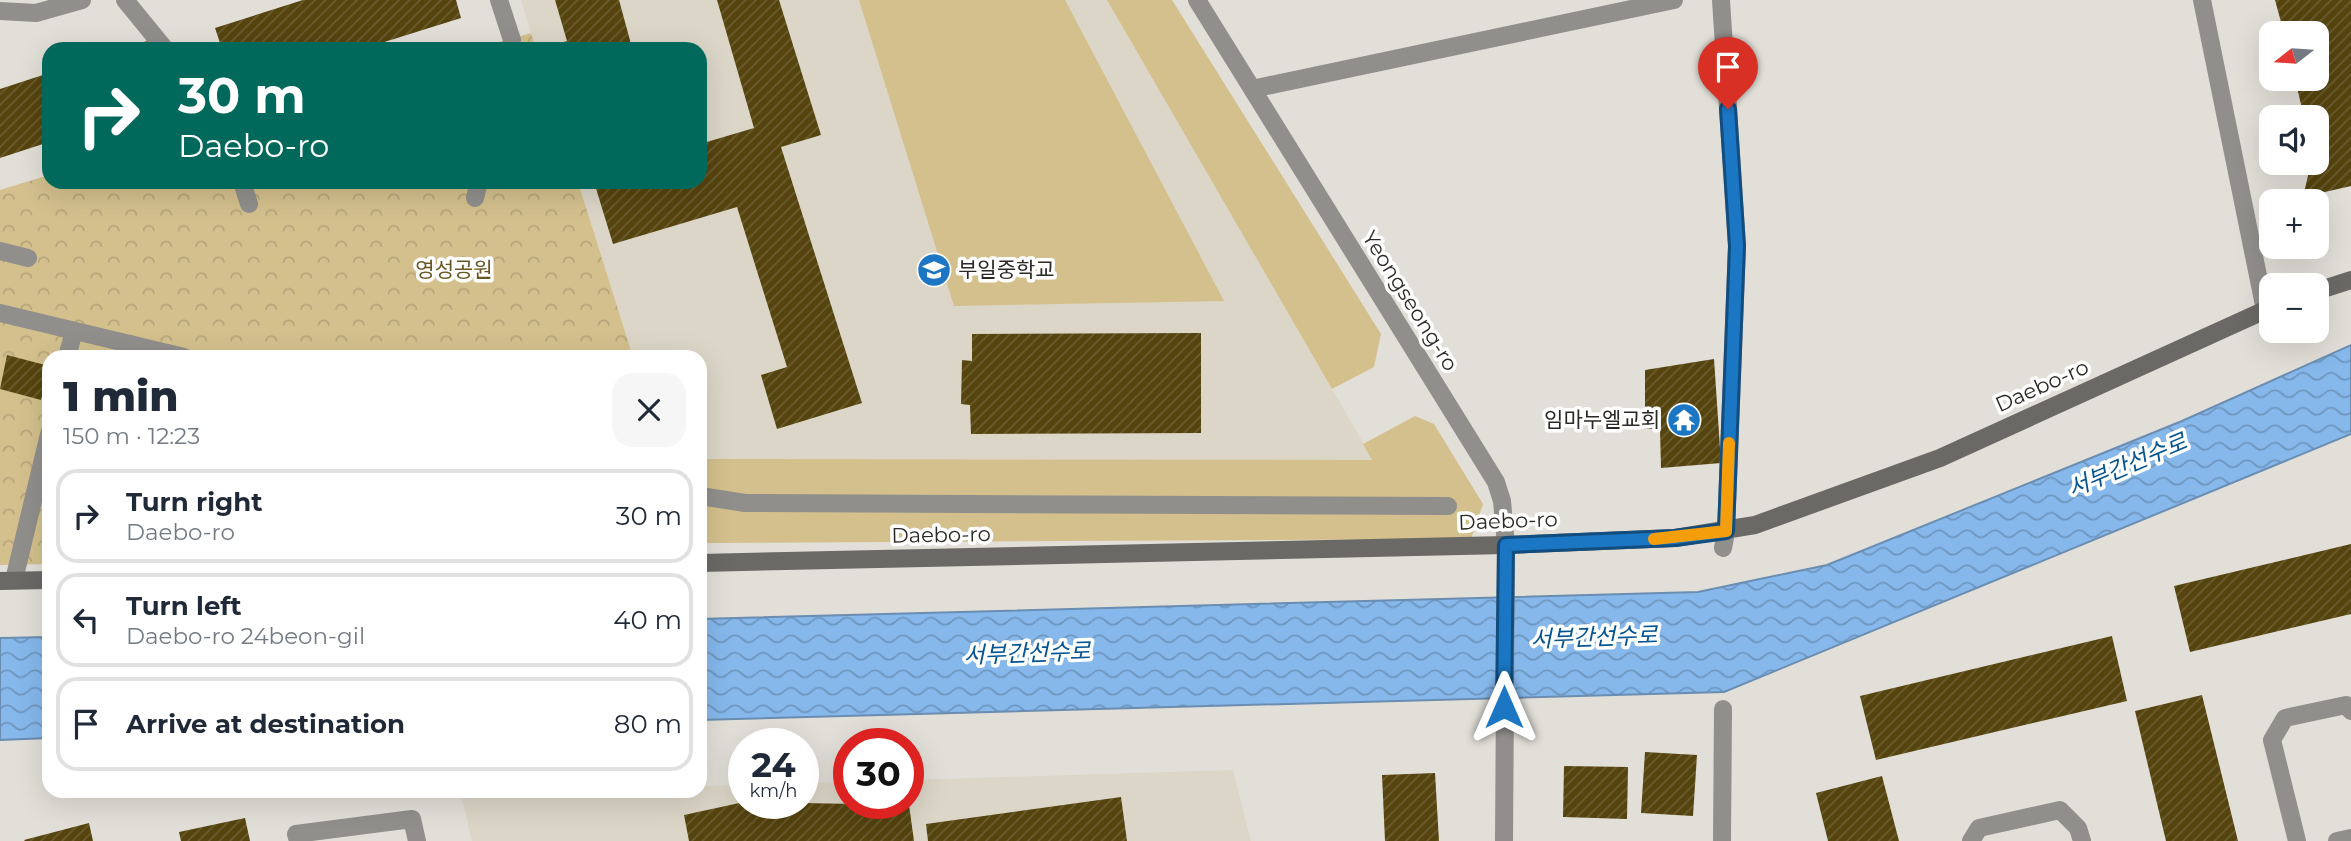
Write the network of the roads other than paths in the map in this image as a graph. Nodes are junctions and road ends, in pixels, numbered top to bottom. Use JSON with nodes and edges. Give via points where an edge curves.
{"nodes":[{"id":1,"x":82,"y":0,"type":"edge"},
{"id":2,"x":125,"y":0,"type":"edge"},
{"id":3,"x":499,"y":0,"type":"edge"},
{"id":4,"x":1197,"y":0,"type":"edge"},
{"id":5,"x":1674,"y":0,"type":"edge"},
{"id":6,"x":1721,"y":0,"type":"edge"},
{"id":7,"x":2202,"y":0,"type":"edge"},
{"id":8,"x":0,"y":11,"type":"edge"},
{"id":9,"x":159,"y":42,"type":"edge"},
{"id":10,"x":512,"y":42,"type":"edge"},
{"id":11,"x":1252,"y":89,"type":"junction"},
{"id":12,"x":244,"y":189,"type":"edge"},
{"id":13,"x":249,"y":204,"type":"dead end"},
{"id":14,"x":0,"y":251,"type":"edge"},
{"id":15,"x":28,"y":258,"type":"dead end"},
{"id":16,"x":2260,"y":273,"type":"edge"},
{"id":17,"x":2351,"y":280,"type":"edge"},
{"id":18,"x":2329,"y":288,"type":"edge"},
{"id":19,"x":2259,"y":312,"type":"edge"},
{"id":20,"x":0,"y":313,"type":"edge"},
{"id":21,"x":74,"y":331,"type":"junction"},
{"id":22,"x":69,"y":350,"type":"edge"},
{"id":23,"x":154,"y":350,"type":"edge"},
{"id":24,"x":42,"y":458,"type":"edge"},
{"id":25,"x":707,"y":497,"type":"edge"},
{"id":26,"x":1448,"y":506,"type":"dead end"},
{"id":27,"x":1725,"y":540,"type":"junction"},
{"id":28,"x":1506,"y":545,"type":"junction"},
{"id":29,"x":707,"y":563,"type":"edge"},
{"id":30,"x":42,"y":580,"type":"edge"},
{"id":31,"x":7,"y":581,"type":"edge"},
{"id":32,"x":1723,"y":709,"type":"dead end"},
{"id":33,"x":2351,"y":711,"type":"edge"},
{"id":34,"x":2351,"y":838,"type":"edge"},
{"id":35,"x":298,"y":841,"type":"edge"},
{"id":36,"x":417,"y":841,"type":"edge"},
{"id":37,"x":1504,"y":841,"type":"edge"},
{"id":38,"x":1722,"y":841,"type":"edge"},
{"id":39,"x":1971,"y":841,"type":"edge"},
{"id":40,"x":2082,"y":841,"type":"edge"},
{"id":41,"x":2297,"y":841,"type":"edge"},
{"id":42,"x":2337,"y":841,"type":"edge"}],
"edges":[{"from":1,"to":8,"type":"street","via":[[36,13]]},
{"from":2,"to":9,"type":"street"},
{"from":3,"to":10,"type":"street"},
{"from":4,"to":11,"type":"street","name":"Yeongseong-ro"},
{"from":5,"to":11,"type":"street"},
{"from":6,"to":27,"type":"street","via":[[1737,246]]},
{"from":7,"to":16,"type":"street"},
{"from":11,"to":28,"type":"street","name":"Yeongseong-ro","via":[[1496,482]]},
{"from":12,"to":13,"type":"street"},
{"from":14,"to":15,"type":"street"},
{"from":17,"to":18,"type":"main road"},
{"from":19,"to":27,"type":"main road","name":"Daebo-ro","via":[[1940,457]]},
{"from":20,"to":21,"type":"street"},
{"from":21,"to":22,"type":"street"},
{"from":21,"to":23,"type":"street"},
{"from":24,"to":31,"type":"street"},
{"from":25,"to":26,"type":"street","via":[[745,503]]},
{"from":27,"to":28,"type":"main road","name":"Daebo-ro"},
{"from":28,"to":29,"type":"main road","name":"Daebo-ro"},
{"from":28,"to":37,"type":"street","name":"Yeongseong-ro"},
{"from":30,"to":31,"type":"main road"},
{"from":32,"to":38,"type":"street"},
{"from":33,"to":41,"type":"street","via":[[2346,705],[2285,718],[2272,740]]},
{"from":34,"to":42,"type":"street"},
{"from":35,"to":36,"type":"street","via":[[296,834],[411,819]]},
{"from":39,"to":40,"type":"street","via":[[1979,828],[2060,810],[2078,828]]}]}
